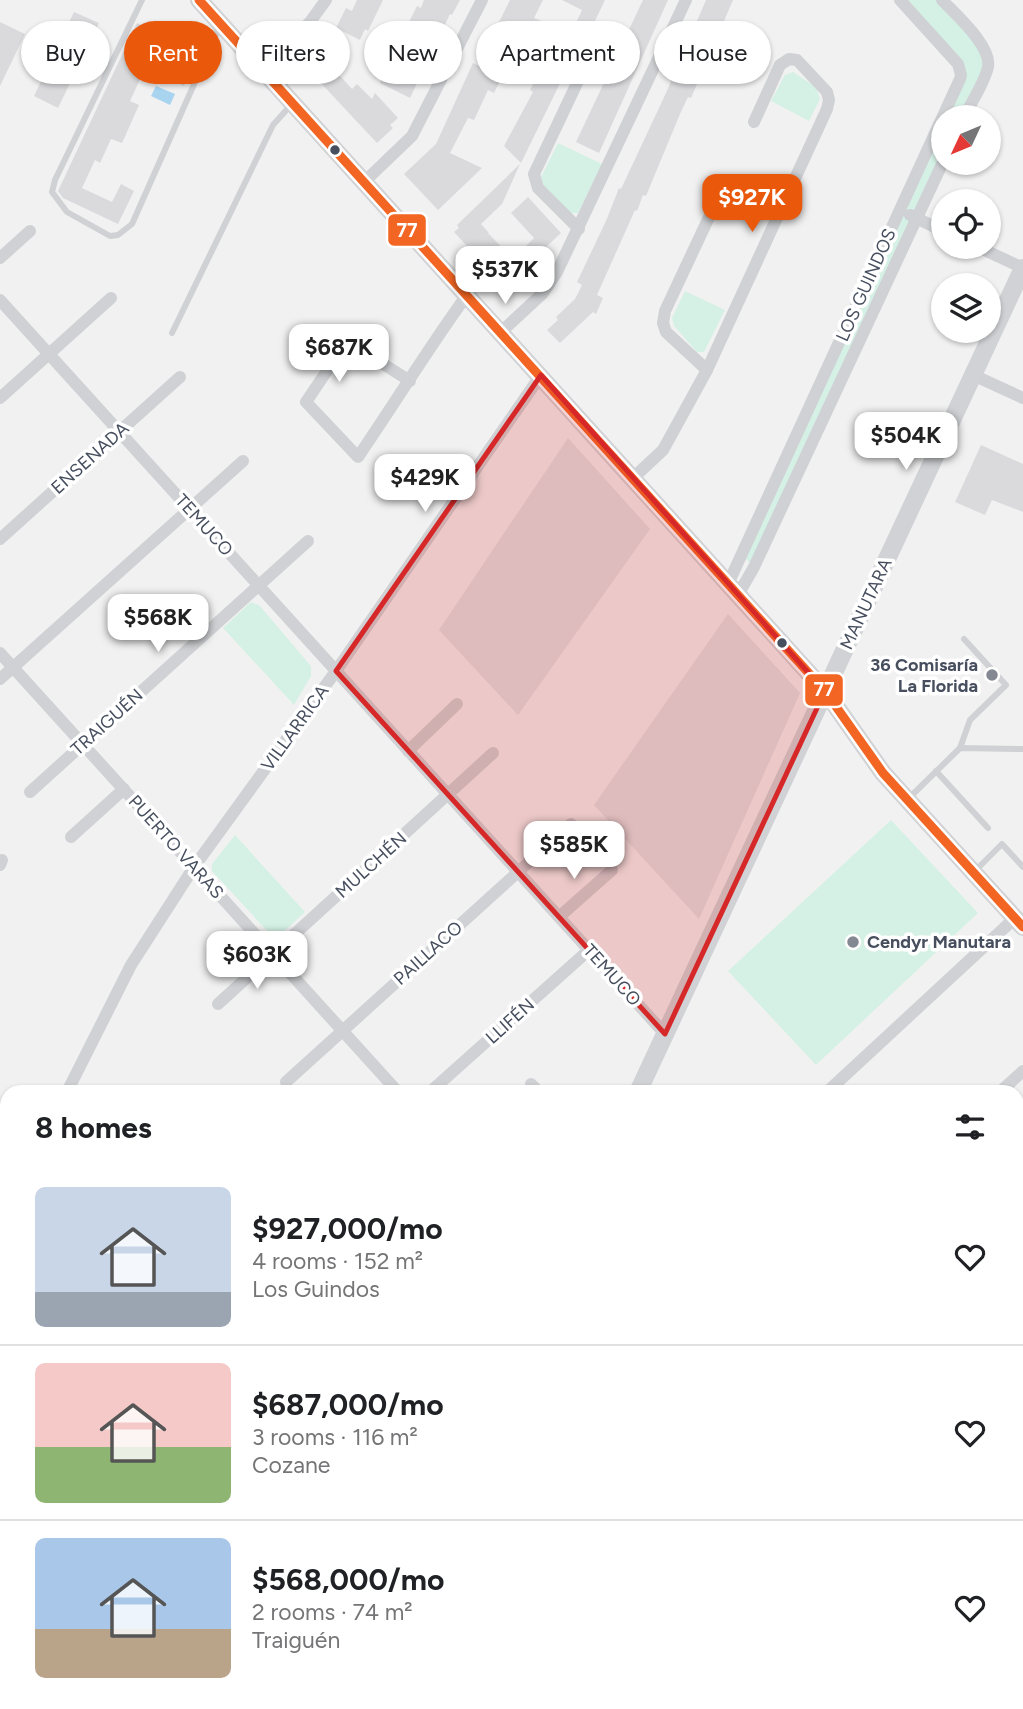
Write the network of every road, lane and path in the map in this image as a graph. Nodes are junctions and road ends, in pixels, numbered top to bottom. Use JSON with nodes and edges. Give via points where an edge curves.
{"nodes":[{"id":1,"x":142,"y":0,"type":"edge"},
{"id":2,"x":199,"y":0,"type":"edge"},
{"id":3,"x":326,"y":0,"type":"edge"},
{"id":4,"x":482,"y":0,"type":"edge"},
{"id":5,"x":686,"y":0,"type":"edge"},
{"id":6,"x":900,"y":0,"type":"edge"},
{"id":7,"x":942,"y":0,"type":"edge"},
{"id":8,"x":132,"y":21,"type":"edge"},
{"id":9,"x":218,"y":21,"type":"edge"},
{"id":10,"x":311,"y":21,"type":"edge"},
{"id":11,"x":222,"y":25,"type":"edge"},
{"id":12,"x":124,"y":37,"type":"edge"},
{"id":13,"x":236,"y":40,"type":"edge"},
{"id":14,"x":194,"y":84,"type":"edge"},
{"id":15,"x":276,"y":84,"type":"edge"},
{"id":16,"x":576,"y":84,"type":"edge"},
{"id":17,"x":293,"y":103,"type":"junction"},
{"id":18,"x":970,"y":105,"type":"edge"},
{"id":19,"x":754,"y":122,"type":"dead end"},
{"id":20,"x":937,"y":175,"type":"edge"},
{"id":21,"x":364,"y":182,"type":"junction"},
{"id":22,"x":900,"y":211,"type":"junction"},
{"id":23,"x":711,"y":213,"type":"dead end"},
{"id":24,"x":917,"y":218,"type":"junction"},
{"id":25,"x":931,"y":225,"type":"edge"},
{"id":26,"x":579,"y":229,"type":"junction"},
{"id":27,"x":30,"y":231,"type":"dead end"},
{"id":28,"x":0,"y":258,"type":"edge"},
{"id":29,"x":998,"y":259,"type":"edge"},
{"id":30,"x":1022,"y":274,"type":"edge"},
{"id":31,"x":467,"y":295,"type":"junction"},
{"id":32,"x":111,"y":298,"type":"dead end"},
{"id":33,"x":0,"y":300,"type":"edge"},
{"id":34,"x":501,"y":332,"type":"junction"},
{"id":35,"x":172,"y":333,"type":"dead end"},
{"id":36,"x":49,"y":354,"type":"junction"},
{"id":37,"x":707,"y":370,"type":"junction"},
{"id":38,"x":973,"y":375,"type":"junction"},
{"id":39,"x":541,"y":376,"type":"junction"},
{"id":40,"x":180,"y":377,"type":"dead end"},
{"id":41,"x":410,"y":381,"type":"junction"},
{"id":42,"x":0,"y":398,"type":"edge"},
{"id":43,"x":1023,"y":398,"type":"edge"},
{"id":44,"x":119,"y":432,"type":"junction"},
{"id":45,"x":243,"y":461,"type":"dead end"},
{"id":46,"x":633,"y":478,"type":"junction"},
{"id":47,"x":190,"y":509,"type":"junction"},
{"id":48,"x":0,"y":539,"type":"edge"},
{"id":49,"x":308,"y":541,"type":"dead end"},
{"id":50,"x":258,"y":585,"type":"junction"},
{"id":51,"x":733,"y":589,"type":"junction"},
{"id":52,"x":964,"y":639,"type":"dead end"},
{"id":53,"x":0,"y":653,"type":"edge"},
{"id":54,"x":13,"y":667,"type":"junction"},
{"id":55,"x":336,"y":671,"type":"junction"},
{"id":56,"x":0,"y":679,"type":"edge"},
{"id":57,"x":825,"y":691,"type":"junction"},
{"id":58,"x":457,"y":704,"type":"dead end"},
{"id":59,"x":83,"y":744,"type":"junction"},
{"id":60,"x":960,"y":748,"type":"junction"},
{"id":61,"x":1023,"y":748,"type":"edge"},
{"id":62,"x":408,"y":751,"type":"junction"},
{"id":63,"x":494,"y":753,"type":"dead end"},
{"id":64,"x":936,"y":771,"type":"junction"},
{"id":65,"x":124,"y":789,"type":"junction"},
{"id":66,"x":30,"y":792,"type":"dead end"},
{"id":67,"x":448,"y":795,"type":"junction"},
{"id":68,"x":906,"y":800,"type":"junction"},
{"id":69,"x":571,"y":824,"type":"dead end"},
{"id":70,"x":988,"y":828,"type":"dead end"},
{"id":71,"x":71,"y":837,"type":"dead end"},
{"id":72,"x":194,"y":867,"type":"junction"},
{"id":73,"x":1023,"y":867,"type":"edge"},
{"id":74,"x":612,"y":870,"type":"dead end"},
{"id":75,"x":519,"y":872,"type":"junction"},
{"id":76,"x":973,"y":873,"type":"junction"},
{"id":77,"x":559,"y":917,"type":"junction"},
{"id":78,"x":1020,"y":918,"type":"edge"},
{"id":79,"x":589,"y":950,"type":"junction"},
{"id":80,"x":273,"y":954,"type":"junction"},
{"id":81,"x":218,"y":1003,"type":"dead end"},
{"id":82,"x":342,"y":1030,"type":"junction"},
{"id":83,"x":665,"y":1034,"type":"junction"},
{"id":84,"x":1023,"y":1071,"type":"edge"},
{"id":85,"x":286,"y":1082,"type":"dead end"},
{"id":86,"x":71,"y":1085,"type":"edge"},
{"id":87,"x":392,"y":1085,"type":"edge"},
{"id":88,"x":438,"y":1085,"type":"edge"},
{"id":89,"x":641,"y":1085,"type":"edge"},
{"id":90,"x":835,"y":1085,"type":"edge"},
{"id":91,"x":1008,"y":1085,"type":"edge"}],
"edges":[{"from":1,"to":8,"type":"lane"},
{"from":2,"to":9,"type":"main road"},
{"from":3,"to":10,"type":"street"},
{"from":4,"to":21,"type":"street","via":[[418,127]]},
{"from":5,"to":26,"type":"street"},
{"from":6,"to":22,"type":"street","name":"LOS GUINDOS","via":[[958,64],[961,75]]},
{"from":7,"to":18,"type":"street","via":[[984,46],[988,57],[988,68]]},
{"from":11,"to":13,"type":"main road"},
{"from":12,"to":14,"type":"lane","via":[[52,192],[67,212],[110,236],[132,224]]},
{"from":15,"to":17,"type":"main road"},
{"from":16,"to":26,"type":"street","via":[[534,174],[538,188]]},
{"from":17,"to":21,"type":"main road"},
{"from":17,"to":35,"type":"lane","via":[[273,125]]},
{"from":19,"to":37,"type":"street","via":[[780,65],[789,59],[797,60],[829,96]]},
{"from":20,"to":24,"type":"street","name":"LOS GUINDOS"},
{"from":21,"to":31,"type":"main road"},
{"from":22,"to":24,"type":"street"},
{"from":22,"to":51,"type":"street","name":"LOS GUINDOS"},
{"from":23,"to":37,"type":"street","via":[[663,323],[666,332]]},
{"from":24,"to":25,"type":"street"},
{"from":24,"to":51,"type":"street","name":"LOS GUINDOS","via":[[754,568]]},
{"from":26,"to":34,"type":"street","via":[[550,283]]},
{"from":27,"to":28,"type":"street"},
{"from":29,"to":30,"type":"street"},
{"from":30,"to":38,"type":"main road","name":"MANUTARA"},
{"from":31,"to":34,"type":"main road"},
{"from":31,"to":41,"type":"street"},
{"from":32,"to":36,"type":"street"},
{"from":33,"to":36,"type":"street","name":"TEMUCO"},
{"from":34,"to":39,"type":"main road"},
{"from":36,"to":42,"type":"street"},
{"from":36,"to":44,"type":"street","name":"TEMUCO"},
{"from":37,"to":46,"type":"street","via":[[663,450]]},
{"from":38,"to":43,"type":"street"},
{"from":38,"to":57,"type":"main road","name":"MANUTARA"},
{"from":39,"to":46,"type":"main road"},
{"from":39,"to":55,"type":"street","name":"VILLARRICA"},
{"from":40,"to":44,"type":"street","name":"ENSENADA"},
{"from":41,"to":41,"type":"street","via":[[358,457],[306,402],[347,341]]},
{"from":44,"to":47,"type":"street","name":"TEMUCO"},
{"from":44,"to":48,"type":"street","name":"ENSENADA"},
{"from":45,"to":47,"type":"street"},
{"from":46,"to":51,"type":"main road"},
{"from":47,"to":50,"type":"street","name":"TEMUCO"},
{"from":47,"to":54,"type":"street"},
{"from":49,"to":50,"type":"street","name":"TRAIGUÉN"},
{"from":50,"to":55,"type":"street","name":"TEMUCO"},
{"from":50,"to":59,"type":"street","name":"TRAIGUÉN"},
{"from":51,"to":57,"type":"main road"},
{"from":52,"to":60,"type":"lane","via":[[1006,685],[970,720]]},
{"from":53,"to":54,"type":"street","name":"PUERTO VARAS"},
{"from":54,"to":56,"type":"street"},
{"from":54,"to":59,"type":"street","name":"PUERTO VARAS"},
{"from":55,"to":62,"type":"street","name":"TEMUCO"},
{"from":55,"to":72,"type":"street","name":"VILLARRICA"},
{"from":57,"to":68,"type":"main road"},
{"from":57,"to":83,"type":"main road","name":"MANUTARA"},
{"from":58,"to":62,"type":"street"},
{"from":59,"to":65,"type":"street","name":"PUERTO VARAS"},
{"from":59,"to":66,"type":"street","name":"TRAIGUÉN"},
{"from":60,"to":61,"type":"lane"},
{"from":60,"to":64,"type":"lane"},
{"from":62,"to":67,"type":"street","name":"TEMUCO"},
{"from":63,"to":67,"type":"street","name":"MULCHÉN"},
{"from":64,"to":68,"type":"lane"},
{"from":64,"to":70,"type":"lane"},
{"from":65,"to":71,"type":"street","name":"PUERTO VARAS"},
{"from":65,"to":72,"type":"street","name":"PUERTO VARAS"},
{"from":67,"to":75,"type":"street","name":"TEMUCO"},
{"from":67,"to":80,"type":"street","name":"MULCHÉN"},
{"from":68,"to":76,"type":"main road"},
{"from":69,"to":75,"type":"street","name":"PAILLACO"},
{"from":72,"to":80,"type":"street","name":"PUERTO VARAS"},
{"from":72,"to":86,"type":"street","name":"VILLARRICA","via":[[131,965]]},
{"from":73,"to":76,"type":"lane","via":[[1002,844]]},
{"from":74,"to":77,"type":"street"},
{"from":75,"to":77,"type":"street","name":"TEMUCO"},
{"from":75,"to":82,"type":"street","name":"PAILLACO"},
{"from":76,"to":78,"type":"main road"},
{"from":77,"to":79,"type":"street","name":"TEMUCO"},
{"from":78,"to":90,"type":"street"},
{"from":79,"to":83,"type":"street","name":"TEMUCO"},
{"from":79,"to":88,"type":"street","name":"LLIFÉN"},
{"from":80,"to":81,"type":"street","name":"MULCHÉN"},
{"from":80,"to":82,"type":"street","name":"PUERTO VARAS"},
{"from":82,"to":85,"type":"street","name":"PAILLACO"},
{"from":82,"to":87,"type":"street","name":"PUERTO VARAS"},
{"from":83,"to":89,"type":"main road","name":"MANUTARA"},
{"from":84,"to":91,"type":"street"}]}
